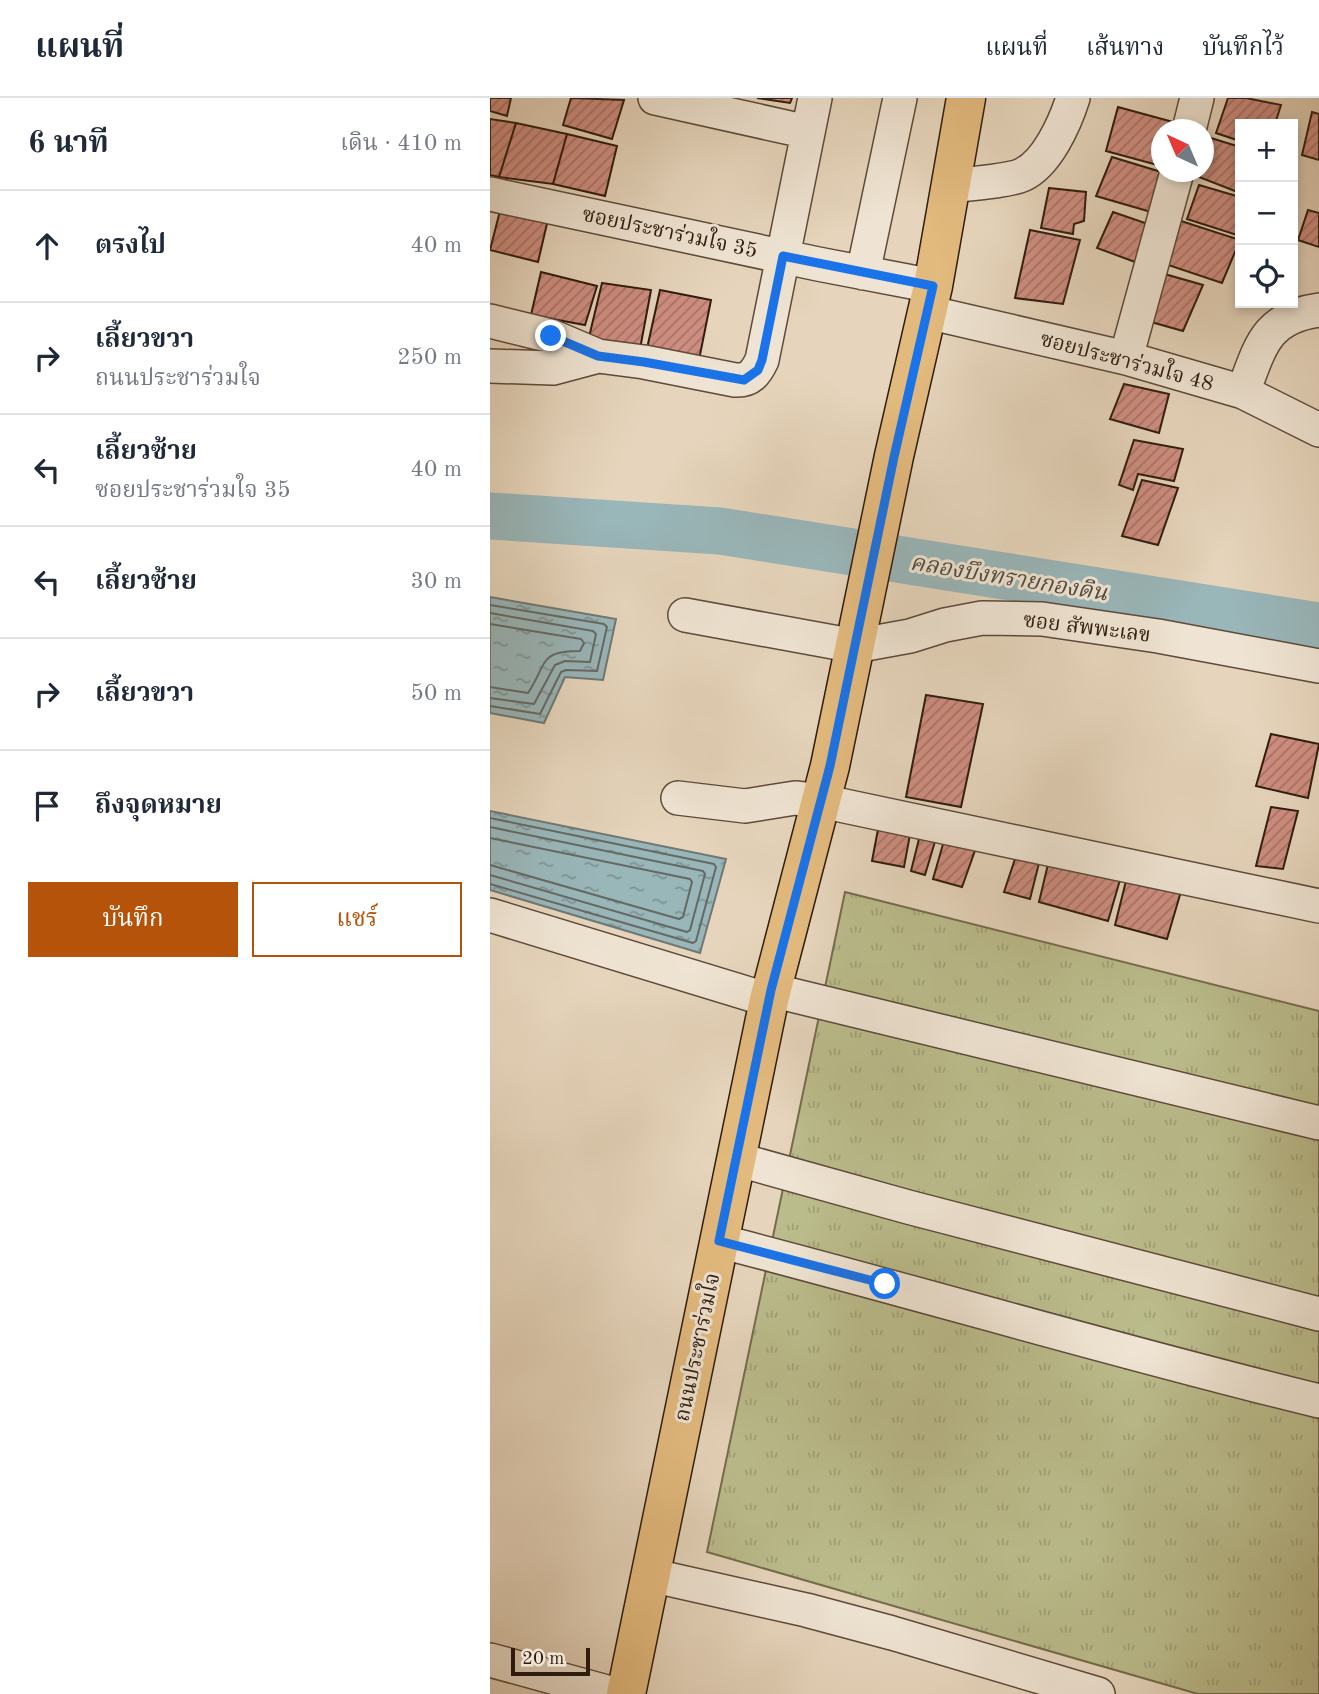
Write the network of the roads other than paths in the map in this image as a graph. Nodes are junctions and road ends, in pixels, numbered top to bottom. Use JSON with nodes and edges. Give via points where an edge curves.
{"nodes":[{"id":1,"x":654,"y":98,"type":"edge"},
{"id":2,"x":815,"y":98,"type":"edge"},
{"id":3,"x":900,"y":98,"type":"edge"},
{"id":4,"x":966,"y":98,"type":"edge"},
{"id":5,"x":1073,"y":98,"type":"edge"},
{"id":6,"x":1197,"y":98,"type":"edge"},
{"id":7,"x":1192,"y":119,"type":"edge"},
{"id":8,"x":808,"y":132,"type":"junction"},
{"id":9,"x":1174,"y":182,"type":"edge"},
{"id":10,"x":950,"y":186,"type":"junction"},
{"id":11,"x":490,"y":194,"type":"edge"},
{"id":12,"x":783,"y":256,"type":"junction"},
{"id":13,"x":863,"y":273,"type":"junction"},
{"id":14,"x":930,"y":299,"type":"junction"},
{"id":15,"x":1319,"y":310,"type":"edge"},
{"id":16,"x":490,"y":321,"type":"edge"},
{"id":17,"x":598,"y":356,"type":"junction"},
{"id":18,"x":1126,"y":358,"type":"junction"},
{"id":19,"x":490,"y":366,"type":"edge"},
{"id":20,"x":1243,"y":392,"type":"junction"},
{"id":21,"x":1317,"y":423,"type":"edge"},
{"id":22,"x":685,"y":615,"type":"dead end"},
{"id":23,"x":855,"y":646,"type":"junction"},
{"id":24,"x":1319,"y":666,"type":"edge"},
{"id":25,"x":678,"y":797,"type":"dead end"},
{"id":26,"x":821,"y":801,"type":"junction"},
{"id":27,"x":1319,"y":906,"type":"edge"},
{"id":28,"x":490,"y":915,"type":"edge"},
{"id":29,"x":770,"y":995,"type":"junction"},
{"id":30,"x":1319,"y":1123,"type":"edge"},
{"id":31,"x":736,"y":1159,"type":"junction"},
{"id":32,"x":719,"y":1241,"type":"junction"},
{"id":33,"x":1319,"y":1314,"type":"edge"},
{"id":34,"x":1319,"y":1401,"type":"edge"},
{"id":35,"x":650,"y":1575,"type":"junction"},
{"id":36,"x":490,"y":1660,"type":"edge"},
{"id":37,"x":614,"y":1694,"type":"edge"},
{"id":38,"x":626,"y":1694,"type":"edge"},
{"id":39,"x":1098,"y":1694,"type":"edge"}],
"edges":[{"from":1,"to":8,"type":"street"},
{"from":2,"to":8,"type":"street"},
{"from":3,"to":13,"type":"street"},
{"from":4,"to":10,"type":"main road","name":"ถนนประชาร่วมใจ"},
{"from":5,"to":10,"type":"street","via":[[1067,118],[1035,165],[1021,175]]},
{"from":6,"to":7,"type":"street"},
{"from":8,"to":12,"type":"street"},
{"from":9,"to":18,"type":"street"},
{"from":10,"to":14,"type":"main road","name":"ถนนประชาร่วมใจ"},
{"from":11,"to":12,"type":"street","name":"ซอยประชาร่วมใจ 35"},
{"from":12,"to":13,"type":"street","name":"ซอยประชาร่วมใจ 35"},
{"from":12,"to":17,"type":"street","via":[[762,360],[758,370],[744,380]]},
{"from":13,"to":14,"type":"street","name":"ซอยประชาร่วมใจ 35"},
{"from":14,"to":18,"type":"street","name":"ซอยประชาร่วมใจ 48"},
{"from":14,"to":23,"type":"main road","name":"ถนนประชาร่วมใจ"},
{"from":15,"to":20,"type":"street","via":[[1273,328],[1261,345]]},
{"from":16,"to":17,"type":"street","via":[[551,336]]},
{"from":17,"to":19,"type":"street","via":[[553,368]]},
{"from":18,"to":20,"type":"street","name":"ซอยประชาร่วมใจ 48"},
{"from":20,"to":21,"type":"street","name":"ซอยประชาร่วมใจ 48"},
{"from":22,"to":23,"type":"street"},
{"from":23,"to":24,"type":"street","name":"ซอย สัพพะเลข","via":[[982,618],[1042,620]]},
{"from":23,"to":26,"type":"main road","name":"ถนนประชาร่วมใจ"},
{"from":25,"to":26,"type":"street","via":[[745,806],[794,798]]},
{"from":26,"to":27,"type":"street"},
{"from":26,"to":29,"type":"main road","name":"ถนนประชาร่วมใจ"},
{"from":28,"to":29,"type":"street"},
{"from":29,"to":30,"type":"street"},
{"from":29,"to":31,"type":"main road","name":"ถนนประชาร่วมใจ"},
{"from":31,"to":32,"type":"main road","name":"ถนนประชาร่วมใจ"},
{"from":31,"to":33,"type":"street"},
{"from":32,"to":34,"type":"street"},
{"from":32,"to":35,"type":"main road","name":"ถนนประชาร่วมใจ"},
{"from":35,"to":38,"type":"main road","name":"ถนนประชาร่วมใจ"},
{"from":35,"to":39,"type":"street","via":[[855,1623]]},
{"from":36,"to":37,"type":"street"}]}
